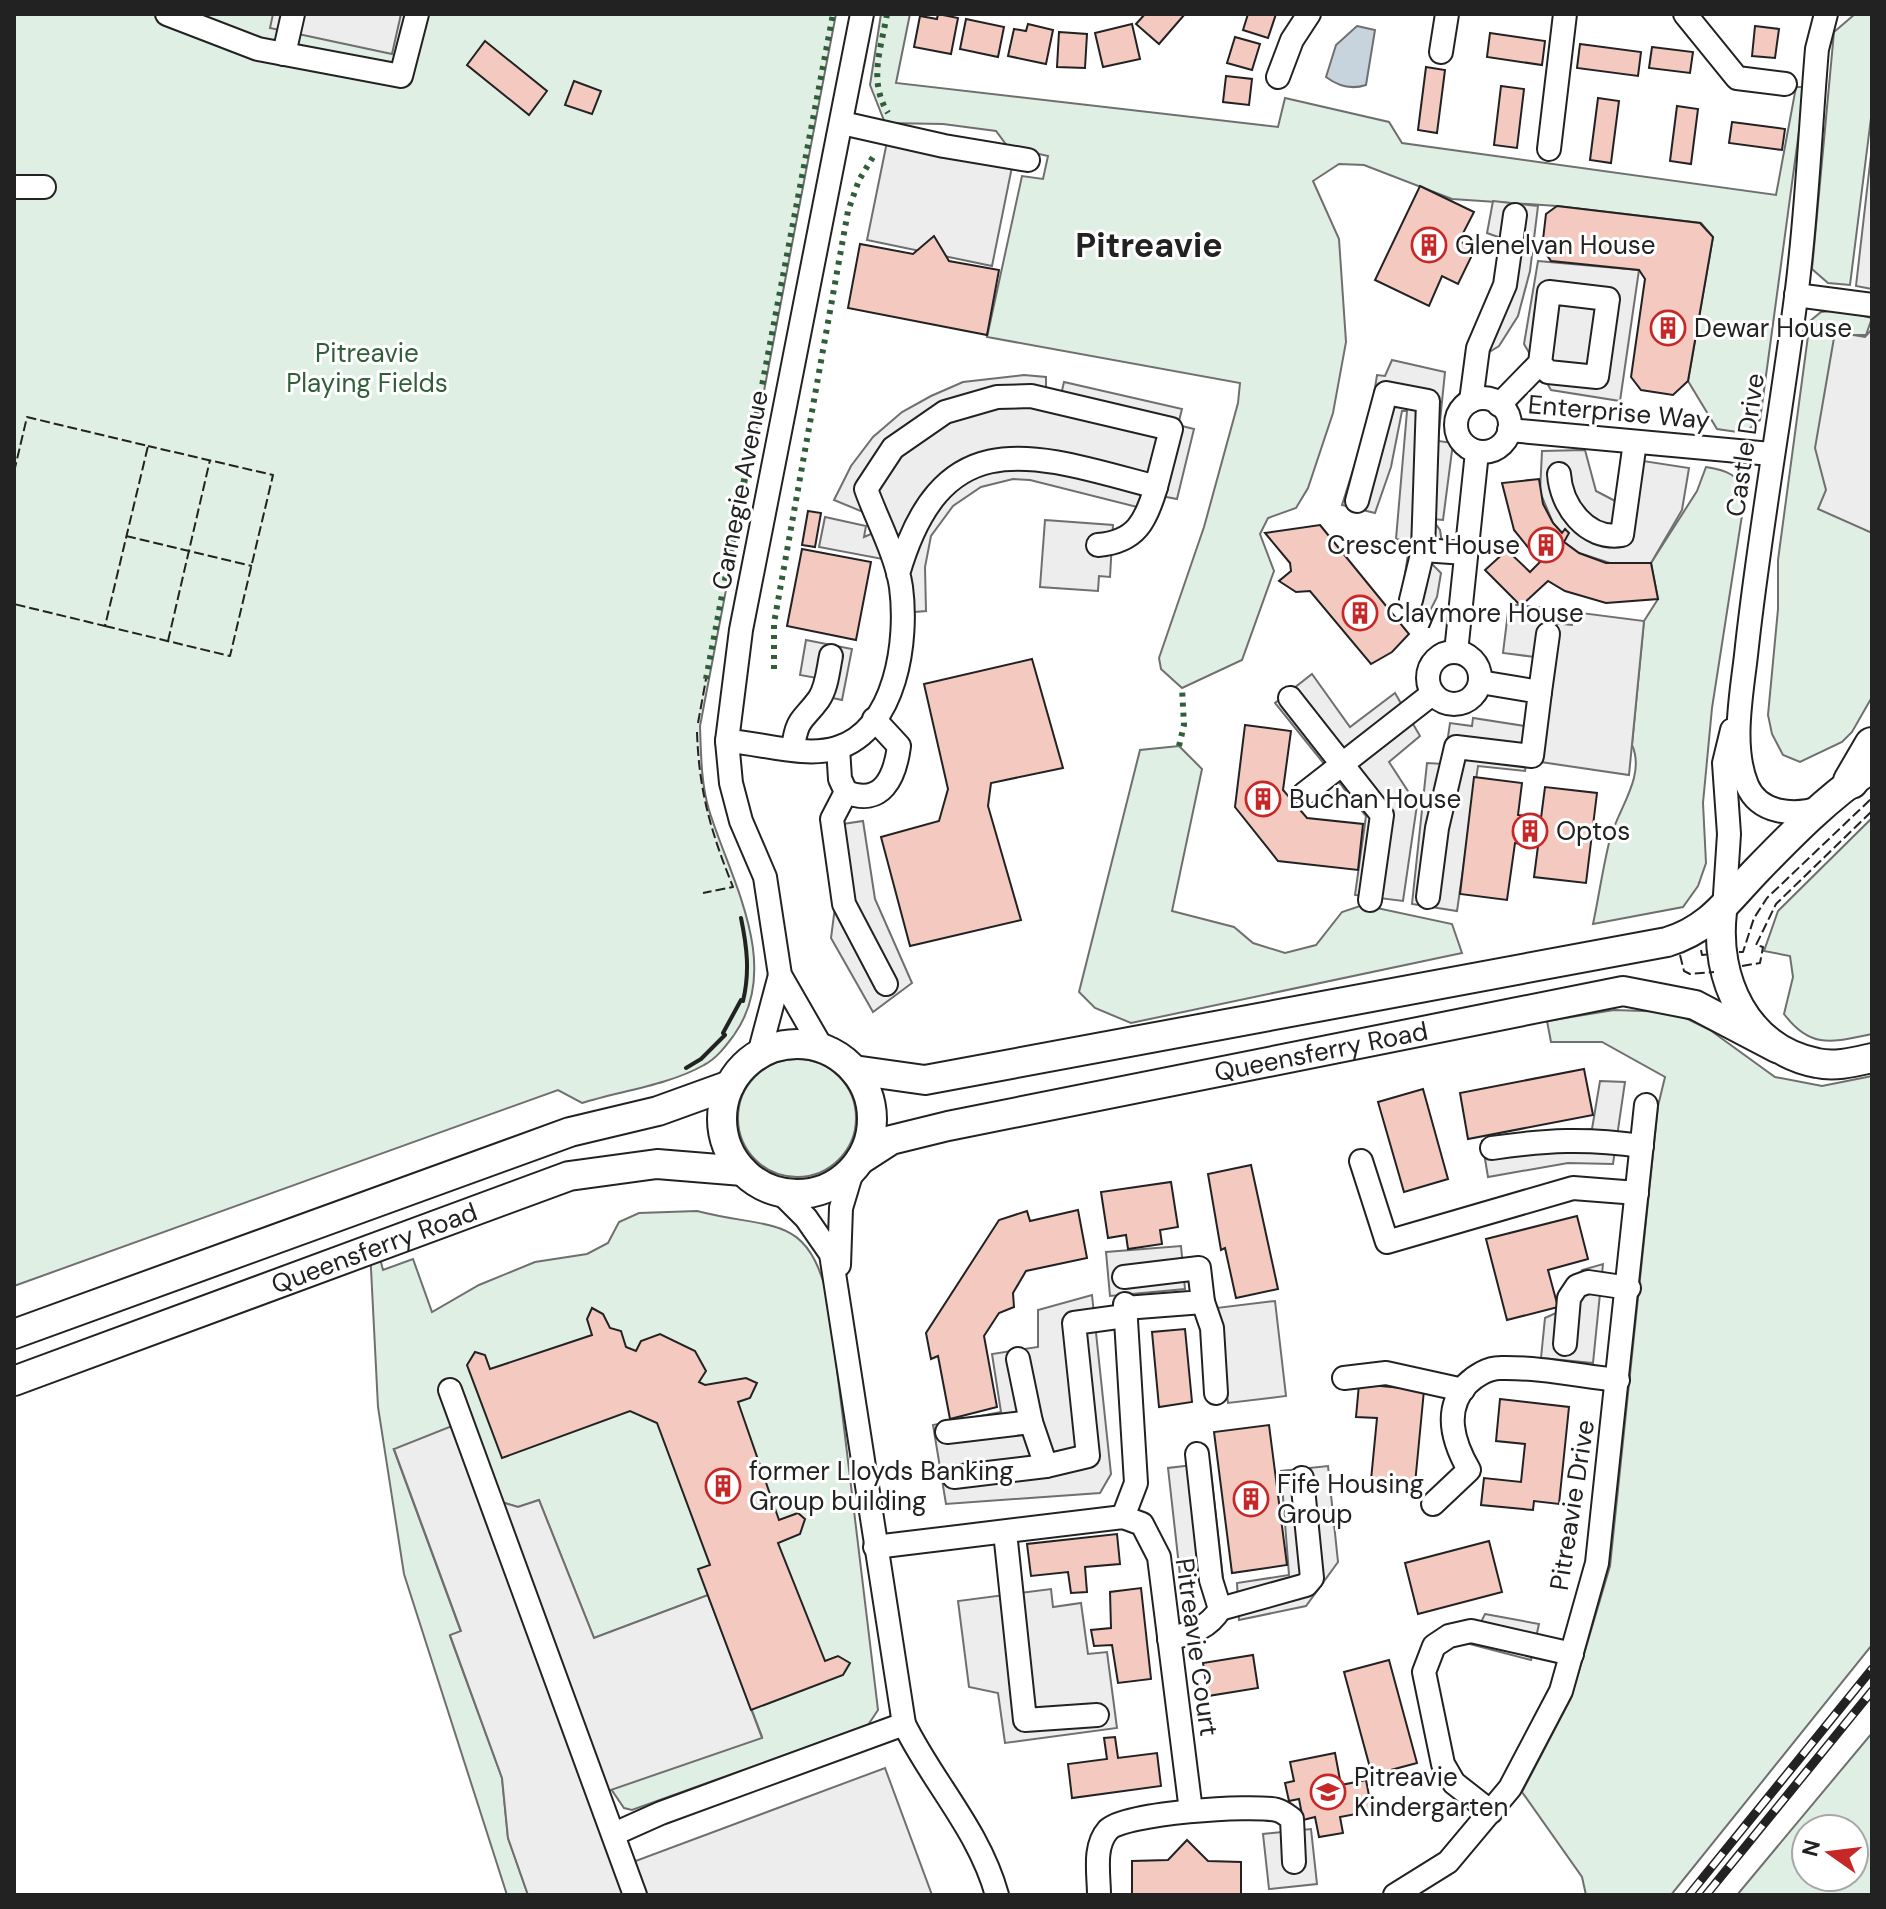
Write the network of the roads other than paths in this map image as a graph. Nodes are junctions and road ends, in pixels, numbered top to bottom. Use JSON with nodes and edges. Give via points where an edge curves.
{"nodes":[{"id":1,"x":167,"y":14,"type":"edge"},
{"id":2,"x":293,"y":14,"type":"edge"},
{"id":3,"x":417,"y":14,"type":"edge"},
{"id":4,"x":862,"y":14,"type":"edge"},
{"id":5,"x":1309,"y":14,"type":"edge"},
{"id":6,"x":1447,"y":14,"type":"edge"},
{"id":7,"x":1565,"y":14,"type":"edge"},
{"id":8,"x":1685,"y":14,"type":"edge"},
{"id":9,"x":1808,"y":14,"type":"edge"},
{"id":10,"x":1826,"y":14,"type":"edge"},
{"id":11,"x":1817,"y":49,"type":"junction"},
{"id":12,"x":1441,"y":52,"type":"dead end"},
{"id":13,"x":284,"y":54,"type":"junction"},
{"id":14,"x":1278,"y":77,"type":"dead end"},
{"id":15,"x":1785,"y":84,"type":"dead end"},
{"id":16,"x":842,"y":123,"type":"junction"},
{"id":17,"x":1549,"y":149,"type":"dead end"},
{"id":18,"x":1028,"y":160,"type":"dead end"},
{"id":19,"x":14,"y":187,"type":"edge"},
{"id":20,"x":44,"y":187,"type":"dead end"},
{"id":21,"x":1515,"y":215,"type":"dead end"},
{"id":22,"x":1796,"y":295,"type":"junction"},
{"id":23,"x":1872,"y":305,"type":"edge"},
{"id":24,"x":1540,"y":363,"type":"dead end"},
{"id":25,"x":1471,"y":401,"type":"junction"},
{"id":26,"x":1499,"y":405,"type":"junction"},
{"id":27,"x":1509,"y":430,"type":"junction"},
{"id":28,"x":1635,"y":442,"type":"junction"},
{"id":29,"x":1477,"y":452,"type":"junction"},
{"id":30,"x":1771,"y":454,"type":"junction"},
{"id":31,"x":1559,"y":474,"type":"dead end"},
{"id":32,"x":1156,"y":487,"type":"junction"},
{"id":33,"x":1357,"y":501,"type":"dead end"},
{"id":34,"x":875,"y":514,"type":"junction"},
{"id":35,"x":913,"y":528,"type":"junction"},
{"id":36,"x":1098,"y":545,"type":"dead end"},
{"id":37,"x":1423,"y":550,"type":"junction"},
{"id":38,"x":1465,"y":553,"type":"junction"},
{"id":39,"x":898,"y":574,"type":"junction"},
{"id":40,"x":1411,"y":600,"type":"dead end"},
{"id":41,"x":1548,"y":634,"type":"dead end"},
{"id":42,"x":1456,"y":652,"type":"junction"},
{"id":43,"x":831,"y":656,"type":"dead end"},
{"id":44,"x":1480,"y":682,"type":"junction"},
{"id":45,"x":1540,"y":692,"type":"junction"},
{"id":46,"x":1432,"y":694,"type":"junction"},
{"id":47,"x":1290,"y":698,"type":"dead end"},
{"id":48,"x":1741,"y":707,"type":"junction"},
{"id":49,"x":874,"y":719,"type":"junction"},
{"id":50,"x":727,"y":741,"type":"junction"},
{"id":51,"x":1872,"y":745,"type":"edge"},
{"id":52,"x":793,"y":748,"type":"junction"},
{"id":53,"x":838,"y":748,"type":"junction"},
{"id":54,"x":1341,"y":765,"type":"junction"},
{"id":55,"x":1862,"y":774,"type":"edge"},
{"id":56,"x":846,"y":792,"type":"junction"},
{"id":57,"x":1304,"y":794,"type":"dead end"},
{"id":58,"x":1824,"y":807,"type":"junction"},
{"id":59,"x":1428,"y":897,"type":"dead end"},
{"id":60,"x":1370,"y":900,"type":"dead end"},
{"id":61,"x":1723,"y":911,"type":"junction"},
{"id":62,"x":780,"y":975,"type":"junction"},
{"id":63,"x":886,"y":984,"type":"dead end"},
{"id":64,"x":822,"y":1048,"type":"junction"},
{"id":65,"x":1777,"y":1048,"type":"junction"},
{"id":66,"x":759,"y":1054,"type":"junction"},
{"id":67,"x":1872,"y":1058,"type":"edge"},
{"id":68,"x":854,"y":1070,"type":"junction"},
{"id":69,"x":730,"y":1085,"type":"junction"},
{"id":70,"x":1646,"y":1105,"type":"dead end"},
{"id":71,"x":1642,"y":1146,"type":"junction"},
{"id":72,"x":1492,"y":1148,"type":"dead end"},
{"id":73,"x":1361,"y":1161,"type":"dead end"},
{"id":74,"x":856,"y":1164,"type":"junction"},
{"id":75,"x":743,"y":1171,"type":"junction"},
{"id":76,"x":780,"y":1192,"type":"junction"},
{"id":77,"x":1637,"y":1193,"type":"junction"},
{"id":78,"x":1124,"y":1277,"type":"dead end"},
{"id":79,"x":1629,"y":1288,"type":"junction"},
{"id":80,"x":841,"y":1302,"type":"junction"},
{"id":81,"x":1203,"y":1302,"type":"junction"},
{"id":82,"x":1125,"y":1309,"type":"junction"},
{"id":83,"x":14,"y":1334,"type":"edge"},
{"id":84,"x":1565,"y":1344,"type":"dead end"},
{"id":85,"x":1018,"y":1359,"type":"dead end"},
{"id":86,"x":1344,"y":1378,"type":"dead end"},
{"id":87,"x":1618,"y":1380,"type":"junction"},
{"id":88,"x":14,"y":1381,"type":"edge"},
{"id":89,"x":450,"y":1390,"type":"dead end"},
{"id":90,"x":1463,"y":1390,"type":"junction"},
{"id":91,"x":1216,"y":1393,"type":"dead end"},
{"id":92,"x":1031,"y":1422,"type":"junction"},
{"id":93,"x":947,"y":1432,"type":"dead end"},
{"id":94,"x":1197,"y":1454,"type":"dead end"},
{"id":95,"x":1046,"y":1466,"type":"junction"},
{"id":96,"x":954,"y":1477,"type":"dead end"},
{"id":97,"x":1302,"y":1478,"type":"dead end"},
{"id":98,"x":1433,"y":1504,"type":"dead end"},
{"id":99,"x":1123,"y":1517,"type":"junction"},
{"id":100,"x":1005,"y":1532,"type":"junction"},
{"id":101,"x":875,"y":1547,"type":"junction"},
{"id":102,"x":1220,"y":1609,"type":"junction"},
{"id":103,"x":1169,"y":1639,"type":"junction"},
{"id":104,"x":1572,"y":1654,"type":"junction"},
{"id":105,"x":1097,"y":1715,"type":"dead end"},
{"id":106,"x":904,"y":1724,"type":"junction"},
{"id":107,"x":1191,"y":1811,"type":"junction"},
{"id":108,"x":1491,"y":1812,"type":"junction"},
{"id":109,"x":614,"y":1834,"type":"junction"},
{"id":110,"x":1294,"y":1862,"type":"dead end"},
{"id":111,"x":635,"y":1895,"type":"edge"},
{"id":112,"x":997,"y":1895,"type":"edge"},
{"id":113,"x":1099,"y":1895,"type":"edge"},
{"id":114,"x":1395,"y":1895,"type":"edge"}],
"edges":[{"from":1,"to":13,"type":"street"},
{"from":2,"to":13,"type":"street"},
{"from":3,"to":13,"type":"street","via":[[401,76]]},
{"from":4,"to":16,"type":"street","name":"Carnegie Avenue"},
{"from":5,"to":14,"type":"street"},
{"from":6,"to":12,"type":"street"},
{"from":7,"to":17,"type":"street"},
{"from":8,"to":15,"type":"street","via":[[1737,78]]},
{"from":9,"to":11,"type":"street","name":"Castle Drive"},
{"from":10,"to":11,"type":"street","name":"Castle Drive"},
{"from":11,"to":22,"type":"street","name":"Castle Drive"},
{"from":16,"to":18,"type":"street"},
{"from":16,"to":50,"type":"street","name":"Carnegie Avenue","via":[[741,630]]},
{"from":19,"to":20,"type":"street"},
{"from":21,"to":25,"type":"street","via":[[1505,285],[1478,348]]},
{"from":22,"to":23,"type":"street"},
{"from":22,"to":30,"type":"street","name":"Castle Drive"},
{"from":24,"to":26,"type":"street"},
{"from":25,"to":26,"type":"street","name":"Enterprise Way"},
{"from":25,"to":29,"type":"street","via":[[1461,410],[1456,427],[1462,442]]},
{"from":26,"to":27,"type":"street","name":"Enterprise Way"},
{"from":27,"to":28,"type":"street","name":"Enterprise Way"},
{"from":27,"to":29,"type":"street","name":"Enterprise Way","via":[[1494,450]]},
{"from":28,"to":30,"type":"street","name":"Enterprise Way"},
{"from":28,"to":31,"type":"street","via":[[1622,535],[1587,526],[1573,515],[1560,493]]},
{"from":29,"to":38,"type":"street"},
{"from":30,"to":48,"type":"street","name":"Castle Drive"},
{"from":32,"to":34,"type":"street","via":[[1171,429],[1031,396],[997,397],[945,412],[893,448],[866,489]]},
{"from":32,"to":35,"type":"street","via":[[1028,457],[997,459],[965,471],[932,496]]},
{"from":32,"to":36,"type":"street","via":[[1149,513],[1132,534],[1117,544]]},
{"from":33,"to":37,"type":"street","via":[[1386,393],[1428,401]]},
{"from":34,"to":35,"type":"street","via":[[899,528]]},
{"from":34,"to":39,"type":"street"},
{"from":35,"to":39,"type":"street"},
{"from":37,"to":38,"type":"street"},
{"from":37,"to":40,"type":"street"},
{"from":38,"to":42,"type":"street"},
{"from":39,"to":49,"type":"street","via":[[902,649],[894,683]]},
{"from":41,"to":45,"type":"street"},
{"from":42,"to":44,"type":"street","via":[[1476,664]]},
{"from":42,"to":46,"type":"street","via":[[1432,663]]},
{"from":43,"to":52,"type":"street","via":[[819,698],[804,712]]},
{"from":44,"to":45,"type":"street"},
{"from":44,"to":46,"type":"street","via":[[1472,698],[1461,704],[1442,702]]},
{"from":45,"to":59,"type":"street","via":[[1532,756],[1456,747]]},
{"from":46,"to":54,"type":"street"},
{"from":47,"to":54,"type":"street"},
{"from":48,"to":58,"type":"street","name":"Castle Drive","via":[[1741,766],[1752,794],[1791,814]]},
{"from":48,"to":61,"type":"street","name":"Castle Drive","via":[[1724,763],[1729,842]]},
{"from":49,"to":53,"type":"street"},
{"from":49,"to":56,"type":"street","via":[[899,746],[897,767],[875,795]]},
{"from":50,"to":52,"type":"street"},
{"from":50,"to":62,"type":"street","name":"Carnegie Avenue","via":[[741,821],[765,877]]},
{"from":51,"to":55,"type":"highway"},
{"from":52,"to":53,"type":"street"},
{"from":53,"to":56,"type":"street"},
{"from":54,"to":57,"type":"street"},
{"from":54,"to":60,"type":"street","via":[[1382,815]]},
{"from":55,"to":58,"type":"main road","name":"Queensferry Road"},
{"from":56,"to":63,"type":"street","via":[[832,819],[844,904]]},
{"from":58,"to":61,"type":"main road","name":"Queensferry Road","via":[[1755,872]]},
{"from":61,"to":65,"type":"main road","via":[[1719,954],[1725,979],[1744,1013]]},
{"from":61,"to":68,"type":"main road","name":"Queensferry Road","via":[[1693,933],[1667,942],[925,1080]]},
{"from":62,"to":64,"type":"street"},
{"from":62,"to":66,"type":"street"},
{"from":64,"to":66,"type":"main road","via":[[779,1046]]},
{"from":64,"to":68,"type":"main road"},
{"from":65,"to":67,"type":"main road","name":"Queensferry Road","via":[[1819,1064]]},
{"from":65,"to":74,"type":"main road","name":"Queensferry Road","via":[[1695,1005],[1623,991],[948,1126],[891,1140]]},
{"from":66,"to":69,"type":"main road"},
{"from":68,"to":74,"type":"main road","via":[[871,1114],[869,1138]]},
{"from":69,"to":75,"type":"main road","via":[[722,1130]]},
{"from":69,"to":83,"type":"main road","name":"Queensferry Road","via":[[658,1111],[570,1132]]},
{"from":70,"to":71,"type":"street","name":"Pitreavie Drive"},
{"from":71,"to":72,"type":"street","via":[[1556,1138]]},
{"from":71,"to":77,"type":"street","name":"Pitreavie Drive"},
{"from":73,"to":77,"type":"street","via":[[1387,1242],[1573,1188]]},
{"from":74,"to":76,"type":"main road","via":[[822,1190]]},
{"from":74,"to":80,"type":"street","via":[[840,1219]]},
{"from":75,"to":76,"type":"main road"},
{"from":75,"to":88,"type":"main road","name":"Queensferry Road","via":[[657,1164],[569,1176]]},
{"from":76,"to":80,"type":"street","via":[[831,1254]]},
{"from":77,"to":79,"type":"street","name":"Pitreavie Drive"},
{"from":78,"to":81,"type":"street","via":[[1199,1268]]},
{"from":79,"to":84,"type":"street","via":[[1588,1282],[1577,1286],[1569,1298]]},
{"from":79,"to":87,"type":"street","name":"Pitreavie Drive"},
{"from":80,"to":101,"type":"street"},
{"from":81,"to":82,"type":"street"},
{"from":81,"to":91,"type":"street","via":[[1212,1328]]},
{"from":82,"to":95,"type":"street","via":[[1074,1323],[1088,1456]]},
{"from":82,"to":99,"type":"street","via":[[1136,1483]]},
{"from":85,"to":92,"type":"street"},
{"from":86,"to":90,"type":"street","via":[[1386,1373]]},
{"from":87,"to":90,"type":"street","via":[[1497,1368],[1474,1377]]},
{"from":87,"to":104,"type":"street","name":"Pitreavie Drive","via":[[1597,1563]]},
{"from":89,"to":109,"type":"street"},
{"from":90,"to":98,"type":"street","via":[[1451,1418],[1469,1470]]},
{"from":92,"to":93,"type":"street"},
{"from":92,"to":95,"type":"street"},
{"from":94,"to":102,"type":"street","via":[[1211,1580]]},
{"from":95,"to":96,"type":"street"},
{"from":97,"to":102,"type":"street","via":[[1312,1578],[1306,1585]]},
{"from":99,"to":100,"type":"street"},
{"from":99,"to":103,"type":"street","name":"Pitreavie Court","via":[[1142,1524],[1159,1557]]},
{"from":100,"to":101,"type":"street"},
{"from":100,"to":105,"type":"street","via":[[1025,1720]]},
{"from":101,"to":106,"type":"street"},
{"from":102,"to":103,"type":"street","via":[[1196,1632]]},
{"from":103,"to":107,"type":"street","name":"Pitreavie Court"},
{"from":104,"to":108,"type":"street","name":"Pitreavie Drive","via":[[1561,1691],[1510,1788]]},
{"from":104,"to":108,"type":"street","via":[[1471,1631],[1434,1646],[1424,1672],[1443,1764],[1454,1783]]},
{"from":106,"to":109,"type":"street"},
{"from":106,"to":112,"type":"street","via":[[980,1848]]},
{"from":107,"to":110,"type":"street","via":[[1279,1810],[1292,1819]]},
{"from":107,"to":113,"type":"street","via":[[1122,1821],[1108,1830],[1098,1850]]},
{"from":108,"to":114,"type":"street","name":"Pitreavie Drive","via":[[1448,1862]]},
{"from":109,"to":111,"type":"street"}]}
